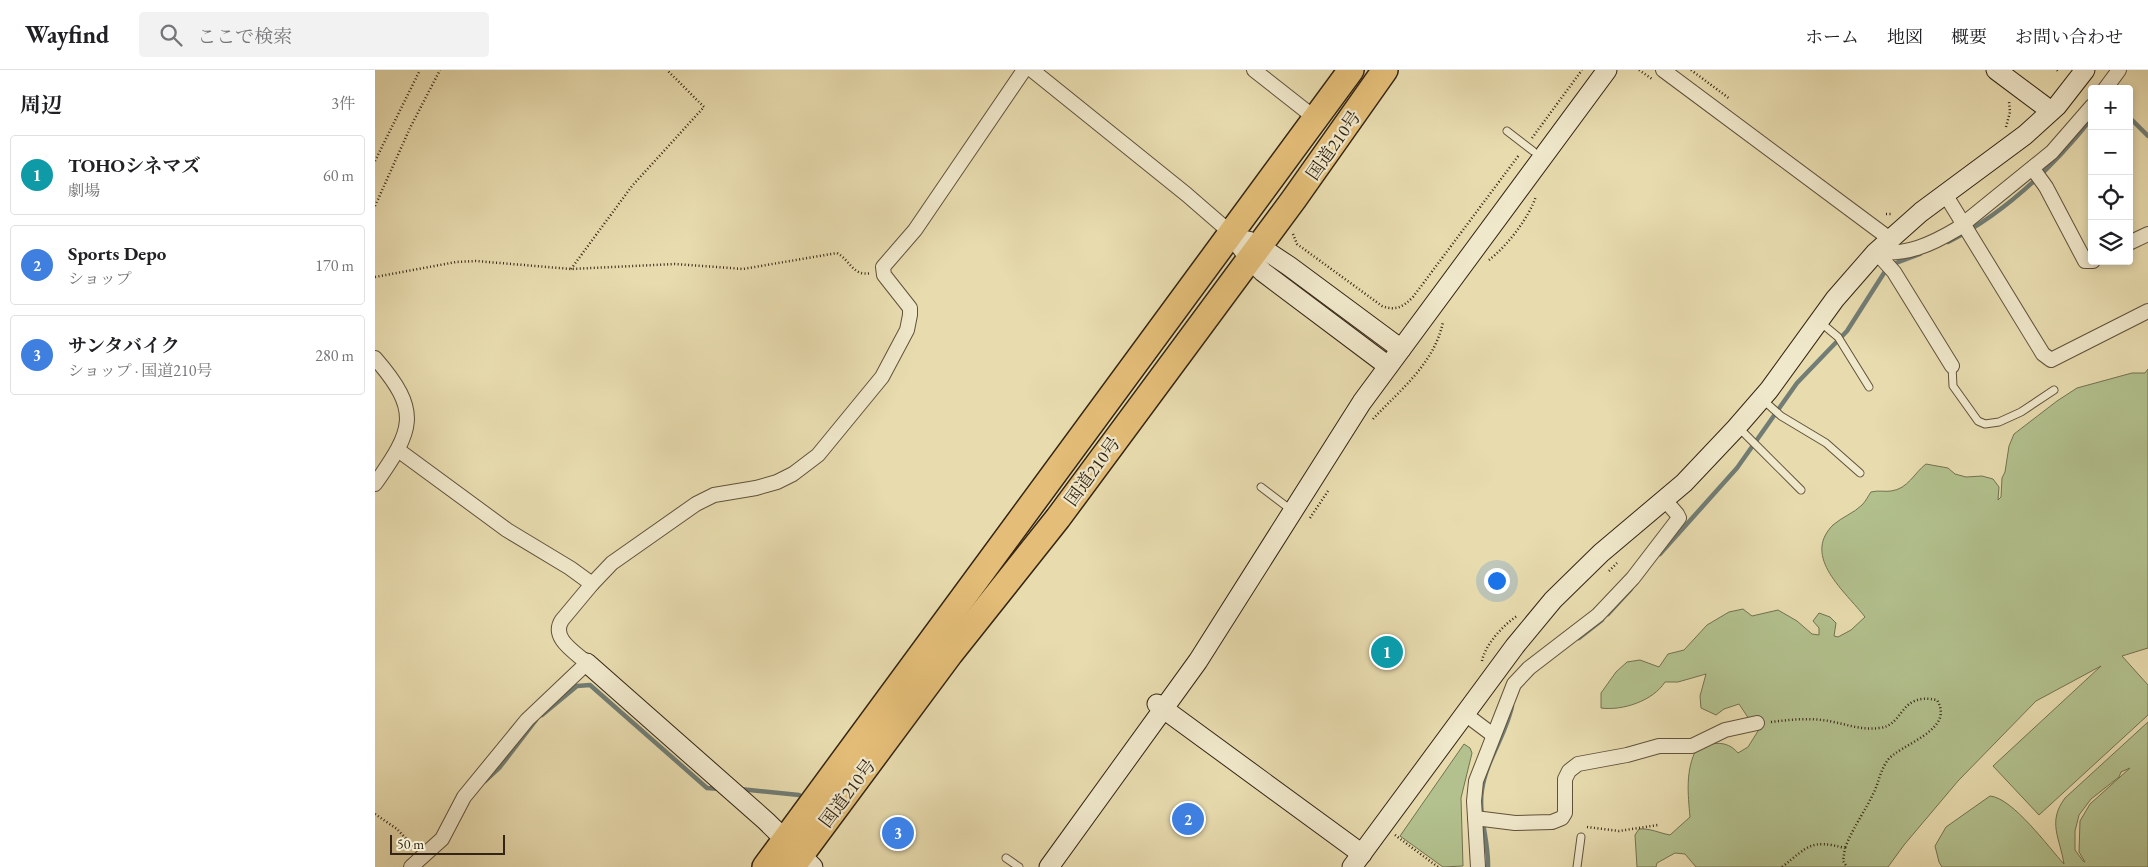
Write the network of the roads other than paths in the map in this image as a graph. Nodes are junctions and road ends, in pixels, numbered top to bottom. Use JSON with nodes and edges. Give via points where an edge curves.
{"nodes":[{"id":1,"x":1024,"y":70,"type":"edge"},
{"id":2,"x":1032,"y":70,"type":"edge"},
{"id":3,"x":1254,"y":70,"type":"edge"},
{"id":4,"x":1351,"y":70,"type":"edge"},
{"id":5,"x":1385,"y":70,"type":"edge"},
{"id":6,"x":1592,"y":70,"type":"edge"},
{"id":7,"x":1607,"y":70,"type":"edge"},
{"id":8,"x":1995,"y":70,"type":"edge"},
{"id":9,"x":2085,"y":70,"type":"edge"},
{"id":10,"x":2119,"y":70,"type":"edge"},
{"id":11,"x":1659,"y":76,"type":"edge"},
{"id":12,"x":2108,"y":85,"type":"edge"},
{"id":13,"x":2051,"y":111,"type":"junction"},
{"id":14,"x":2088,"y":111,"type":"edge"},
{"id":15,"x":1315,"y":118,"type":"junction"},
{"id":16,"x":1507,"y":131,"type":"dead end"},
{"id":17,"x":1529,"y":149,"type":"junction"},
{"id":18,"x":2033,"y":169,"type":"junction"},
{"id":19,"x":1945,"y":194,"type":"junction"},
{"id":20,"x":1966,"y":229,"type":"junction"},
{"id":21,"x":1231,"y":233,"type":"junction"},
{"id":22,"x":2148,"y":234,"type":"edge"},
{"id":23,"x":1890,"y":239,"type":"junction"},
{"id":24,"x":2133,"y":241,"type":"edge"},
{"id":25,"x":1254,"y":253,"type":"junction"},
{"id":26,"x":2088,"y":261,"type":"edge"},
{"id":27,"x":1886,"y":263,"type":"junction"},
{"id":28,"x":2148,"y":311,"type":"edge"},
{"id":29,"x":1819,"y":322,"type":"junction"},
{"id":30,"x":1397,"y":346,"type":"junction"},
{"id":31,"x":375,"y":358,"type":"edge"},
{"id":32,"x":1384,"y":363,"type":"junction"},
{"id":33,"x":1951,"y":366,"type":"joint"},
{"id":34,"x":1869,"y":387,"type":"dead end"},
{"id":35,"x":2054,"y":390,"type":"dead end"},
{"id":36,"x":1762,"y":399,"type":"junction"},
{"id":37,"x":1738,"y":426,"type":"junction"},
{"id":38,"x":398,"y":450,"type":"junction"},
{"id":39,"x":1860,"y":473,"type":"dead end"},
{"id":40,"x":375,"y":484,"type":"edge"},
{"id":41,"x":1261,"y":487,"type":"dead end"},
{"id":42,"x":1801,"y":490,"type":"dead end"},
{"id":43,"x":1665,"y":500,"type":"junction"},
{"id":44,"x":1286,"y":506,"type":"junction"},
{"id":45,"x":592,"y":584,"type":"junction"},
{"id":46,"x":587,"y":663,"type":"junction"},
{"id":47,"x":1161,"y":707,"type":"junction"},
{"id":48,"x":1465,"y":714,"type":"junction"},
{"id":49,"x":1757,"y":723,"type":"road end"},
{"id":50,"x":1493,"y":735,"type":"junction"},
{"id":51,"x":1475,"y":818,"type":"junction"},
{"id":52,"x":1581,"y":837,"type":"dead end"},
{"id":53,"x":798,"y":857,"type":"edge"},
{"id":54,"x":1006,"y":858,"type":"dead end"},
{"id":55,"x":1357,"y":860,"type":"edge"},
{"id":56,"x":415,"y":863,"type":"edge"},
{"id":57,"x":765,"y":867,"type":"edge"},
{"id":58,"x":1019,"y":867,"type":"edge"},
{"id":59,"x":1038,"y":867,"type":"edge"},
{"id":60,"x":1049,"y":867,"type":"edge"},
{"id":61,"x":1478,"y":867,"type":"edge"},
{"id":62,"x":1577,"y":867,"type":"edge"}],
"edges":[{"from":1,"to":45,"type":"street","via":[[915,230],[883,268],[884,275],[910,308],[907,330],[882,377],[818,455],[777,482],[705,498],[619,557]]},
{"from":2,"to":21,"type":"street"},
{"from":3,"to":15,"type":"street"},
{"from":4,"to":15,"type":"highway","name":"国道210号"},
{"from":5,"to":25,"type":"highway","name":"国道210号"},
{"from":6,"to":17,"type":"street"},
{"from":7,"to":30,"type":"street"},
{"from":8,"to":13,"type":"street"},
{"from":9,"to":13,"type":"street"},
{"from":10,"to":12,"type":"street"},
{"from":11,"to":23,"type":"street"},
{"from":13,"to":19,"type":"street","via":[[2017,142]]},
{"from":14,"to":18,"type":"street"},
{"from":15,"to":21,"type":"highway","name":"国道210号"},
{"from":16,"to":17,"type":"lane"},
{"from":17,"to":30,"type":"street"},
{"from":18,"to":20,"type":"street"},
{"from":18,"to":26,"type":"street","via":[[2085,261]]},
{"from":19,"to":20,"type":"street"},
{"from":19,"to":23,"type":"street"},
{"from":20,"to":27,"type":"street","via":[[1894,254]]},
{"from":20,"to":28,"type":"street","via":[[2043,354],[2051,360]]},
{"from":21,"to":25,"type":"street"},
{"from":21,"to":53,"type":"highway","name":"国道210号"},
{"from":22,"to":24,"type":"street"},
{"from":23,"to":27,"type":"street"},
{"from":25,"to":30,"type":"street"},
{"from":25,"to":32,"type":"street","via":[[1263,272]]},
{"from":25,"to":53,"type":"highway","name":"国道210号","via":[[1058,518],[950,654]]},
{"from":27,"to":29,"type":"street","via":[[1848,284]]},
{"from":27,"to":33,"type":"street"},
{"from":29,"to":34,"type":"lane","via":[[1838,337]]},
{"from":29,"to":36,"type":"street"},
{"from":30,"to":32,"type":"street"},
{"from":31,"to":38,"type":"street","via":[[399,388],[406,408],[406,428]]},
{"from":32,"to":44,"type":"street"},
{"from":32,"to":47,"type":"street","via":[[1198,661]]},
{"from":33,"to":35,"type":"lane","via":[[1953,386],[1978,421],[1985,424],[2004,420],[2029,408]]},
{"from":36,"to":37,"type":"street"},
{"from":36,"to":39,"type":"lane","via":[[1781,416],[1826,443]]},
{"from":37,"to":42,"type":"lane"},
{"from":37,"to":43,"type":"street"},
{"from":38,"to":40,"type":"street"},
{"from":38,"to":45,"type":"street","via":[[507,530]]},
{"from":41,"to":44,"type":"lane"},
{"from":43,"to":48,"type":"street","via":[[1601,553],[1553,600]]},
{"from":43,"to":50,"type":"street","via":[[1677,514],[1678,521],[1633,578],[1598,615],[1518,679]]},
{"from":44,"to":47,"type":"street"},
{"from":45,"to":46,"type":"street","via":[[558,629],[559,636]]},
{"from":46,"to":53,"type":"street"},
{"from":46,"to":56,"type":"street","via":[[527,720],[463,797],[442,839]]},
{"from":47,"to":55,"type":"street"},
{"from":47,"to":59,"type":"street"},
{"from":47,"to":60,"type":"street"},
{"from":48,"to":50,"type":"street"},
{"from":48,"to":55,"type":"street"},
{"from":49,"to":51,"type":"street","via":[[1734,727],[1692,746],[1659,746],[1578,764],[1565,778],[1566,809],[1557,820],[1524,823]]},
{"from":50,"to":51,"type":"street","via":[[1476,781]]},
{"from":51,"to":61,"type":"street"},
{"from":52,"to":62,"type":"lane"},
{"from":53,"to":57,"type":"highway","name":"国道210号"},
{"from":54,"to":58,"type":"lane"}]}
